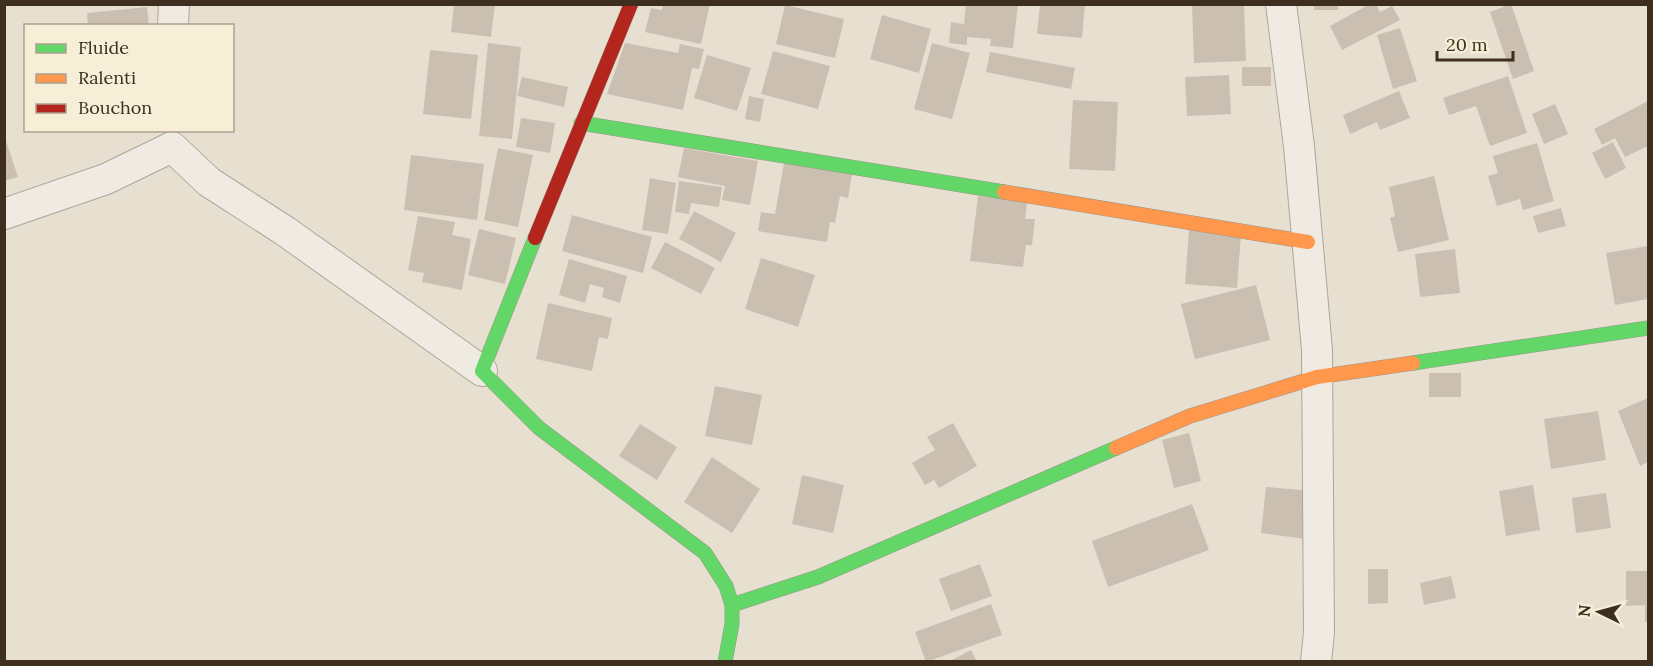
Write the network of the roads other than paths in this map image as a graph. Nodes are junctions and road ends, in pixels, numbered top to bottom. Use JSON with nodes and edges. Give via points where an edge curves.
{"nodes":[{"id":1,"x":174,"y":4,"type":"edge"},
{"id":2,"x":631,"y":4,"type":"edge"},
{"id":3,"x":1281,"y":4,"type":"edge"},
{"id":4,"x":173,"y":24,"type":"edge"},
{"id":5,"x":581,"y":123,"type":"junction"},
{"id":6,"x":171,"y":139,"type":"edge"},
{"id":7,"x":4,"y":214,"type":"edge"},
{"id":8,"x":1308,"y":242,"type":"junction"},
{"id":9,"x":1648,"y":328,"type":"edge"},
{"id":10,"x":482,"y":371,"type":"junction"},
{"id":11,"x":1317,"y":377,"type":"junction"},
{"id":12,"x":732,"y":605,"type":"junction"},
{"id":13,"x":725,"y":662,"type":"edge"},
{"id":14,"x":1316,"y":662,"type":"edge"}],
"edges":[{"from":1,"to":4,"type":"street"},
{"from":2,"to":5,"type":"street"},
{"from":3,"to":8,"type":"street"},
{"from":5,"to":8,"type":"street"},
{"from":5,"to":10,"type":"street"},
{"from":6,"to":7,"type":"street","via":[[106,179]]},
{"from":6,"to":10,"type":"street","via":[[209,182]]},
{"from":8,"to":11,"type":"street"},
{"from":9,"to":11,"type":"street"},
{"from":10,"to":12,"type":"street","via":[[539,428],[705,553],[726,586]]},
{"from":11,"to":12,"type":"street","via":[[1190,416],[818,578]]},
{"from":11,"to":14,"type":"street"},
{"from":12,"to":13,"type":"street"}]}
